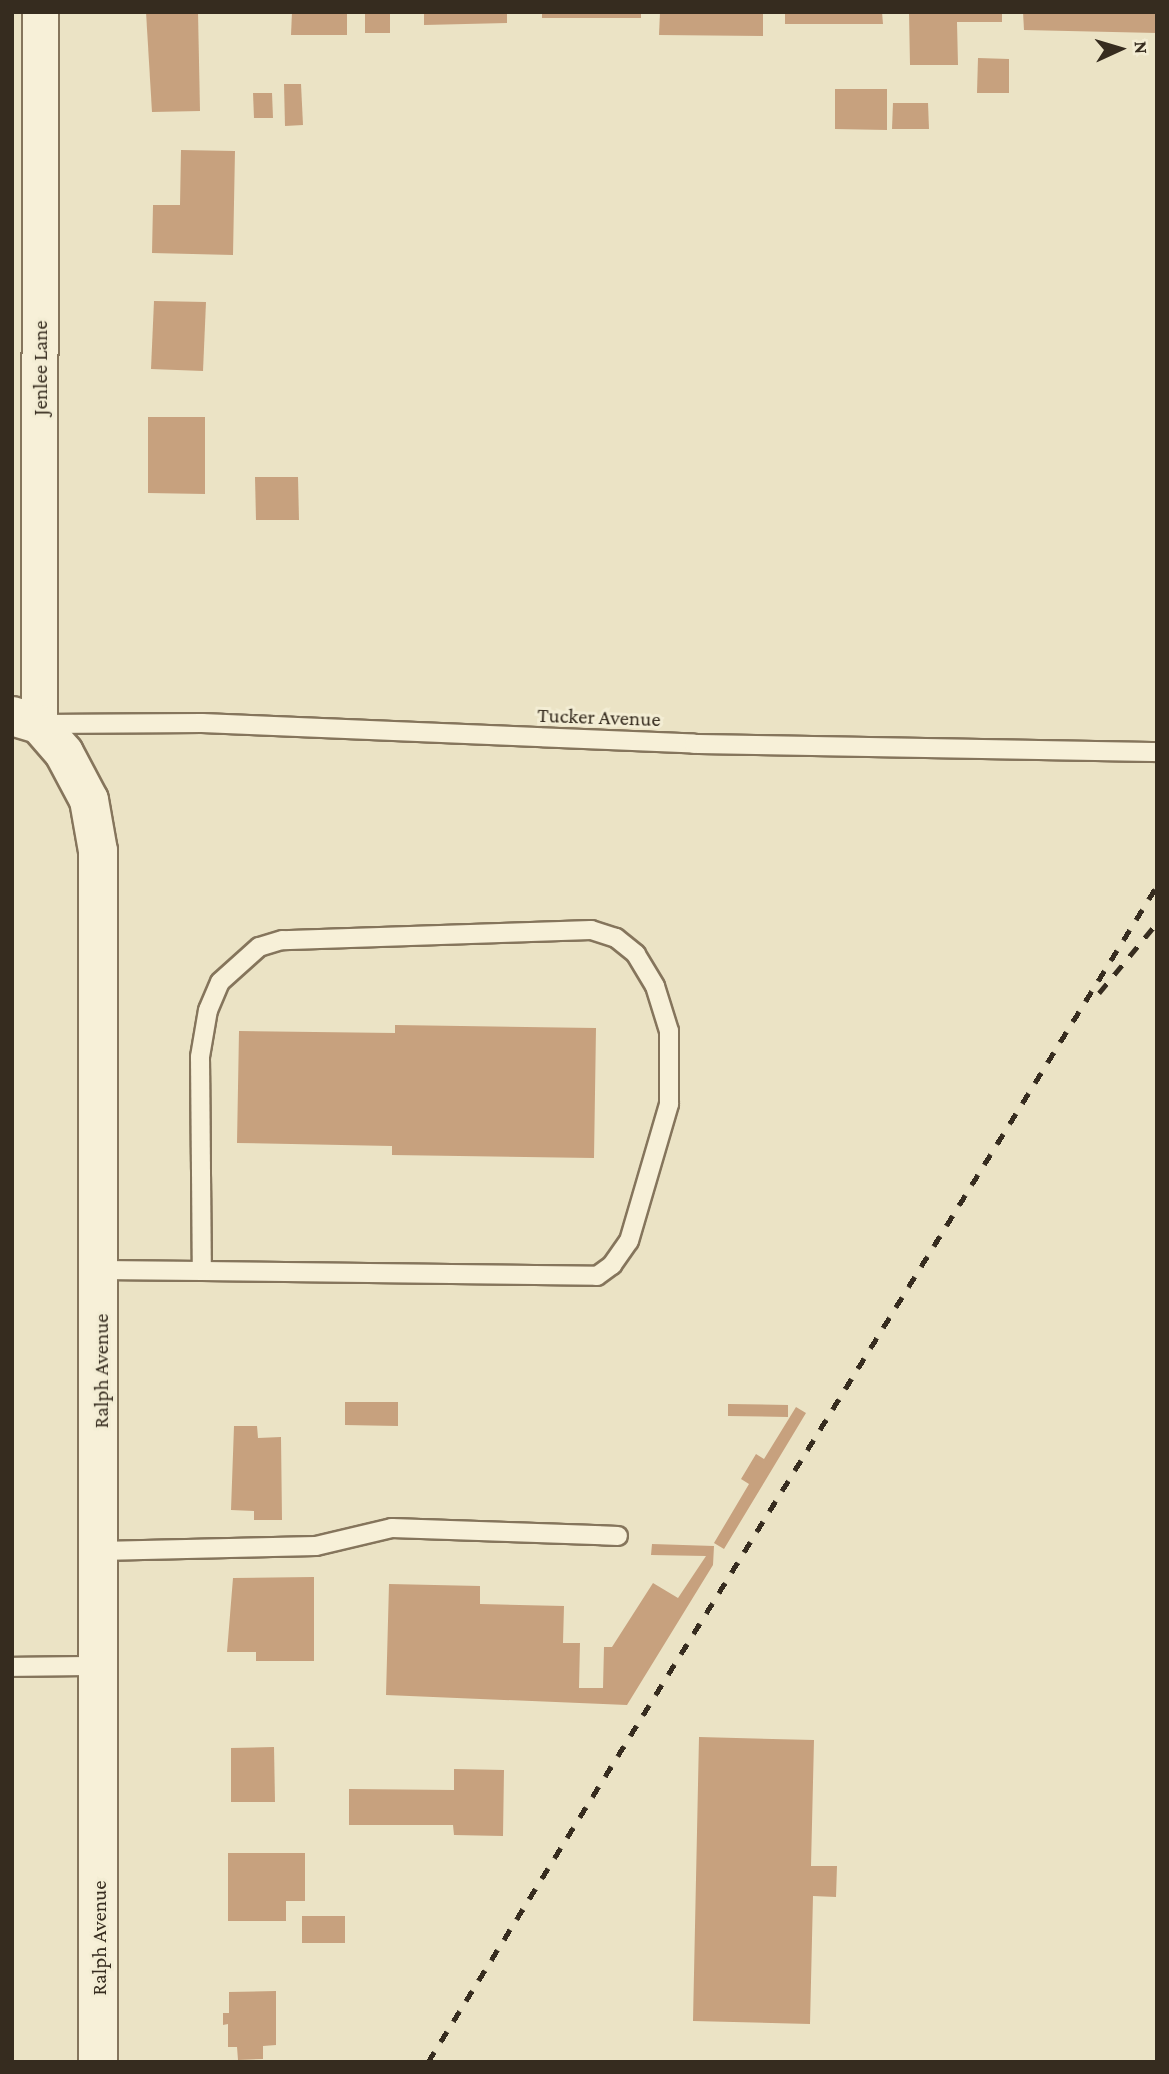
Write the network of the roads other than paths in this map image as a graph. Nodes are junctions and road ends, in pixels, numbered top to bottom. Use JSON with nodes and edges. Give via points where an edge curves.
{"nodes":[{"id":1,"x":40,"y":12,"type":"edge"},
{"id":2,"x":26,"y":720,"type":"edge"},
{"id":3,"x":1157,"y":752,"type":"edge"},
{"id":4,"x":101,"y":1270,"type":"junction"},
{"id":5,"x":202,"y":1271,"type":"junction"},
{"id":6,"x":618,"y":1536,"type":"dead end"},
{"id":7,"x":100,"y":1551,"type":"junction"},
{"id":8,"x":100,"y":1666,"type":"junction"},
{"id":9,"x":12,"y":1667,"type":"edge"},
{"id":10,"x":98,"y":2062,"type":"edge"}],
"edges":[{"from":1,"to":2,"type":"street","name":"Jenlee Lane"},
{"from":2,"to":3,"type":"lane","name":"Tucker Avenue","via":[[694,744]]},
{"from":2,"to":4,"type":"street","name":"Ralph Avenue","via":[[64,752],[89,800],[98,851]]},
{"from":4,"to":5,"type":"lane"},
{"from":4,"to":7,"type":"street","name":"Ralph Avenue"},
{"from":5,"to":5,"type":"lane","via":[[597,1276],[605,1271],[629,1241],[669,1104],[669,1031],[655,986],[636,954],[616,938],[591,930],[282,940],[259,947],[220,982],[208,1010],[200,1057]]},
{"from":6,"to":7,"type":"lane","via":[[392,1528],[316,1546]]},
{"from":7,"to":8,"type":"street","name":"Ralph Avenue"},
{"from":8,"to":9,"type":"lane"},
{"from":8,"to":10,"type":"street","name":"Ralph Avenue"}]}
